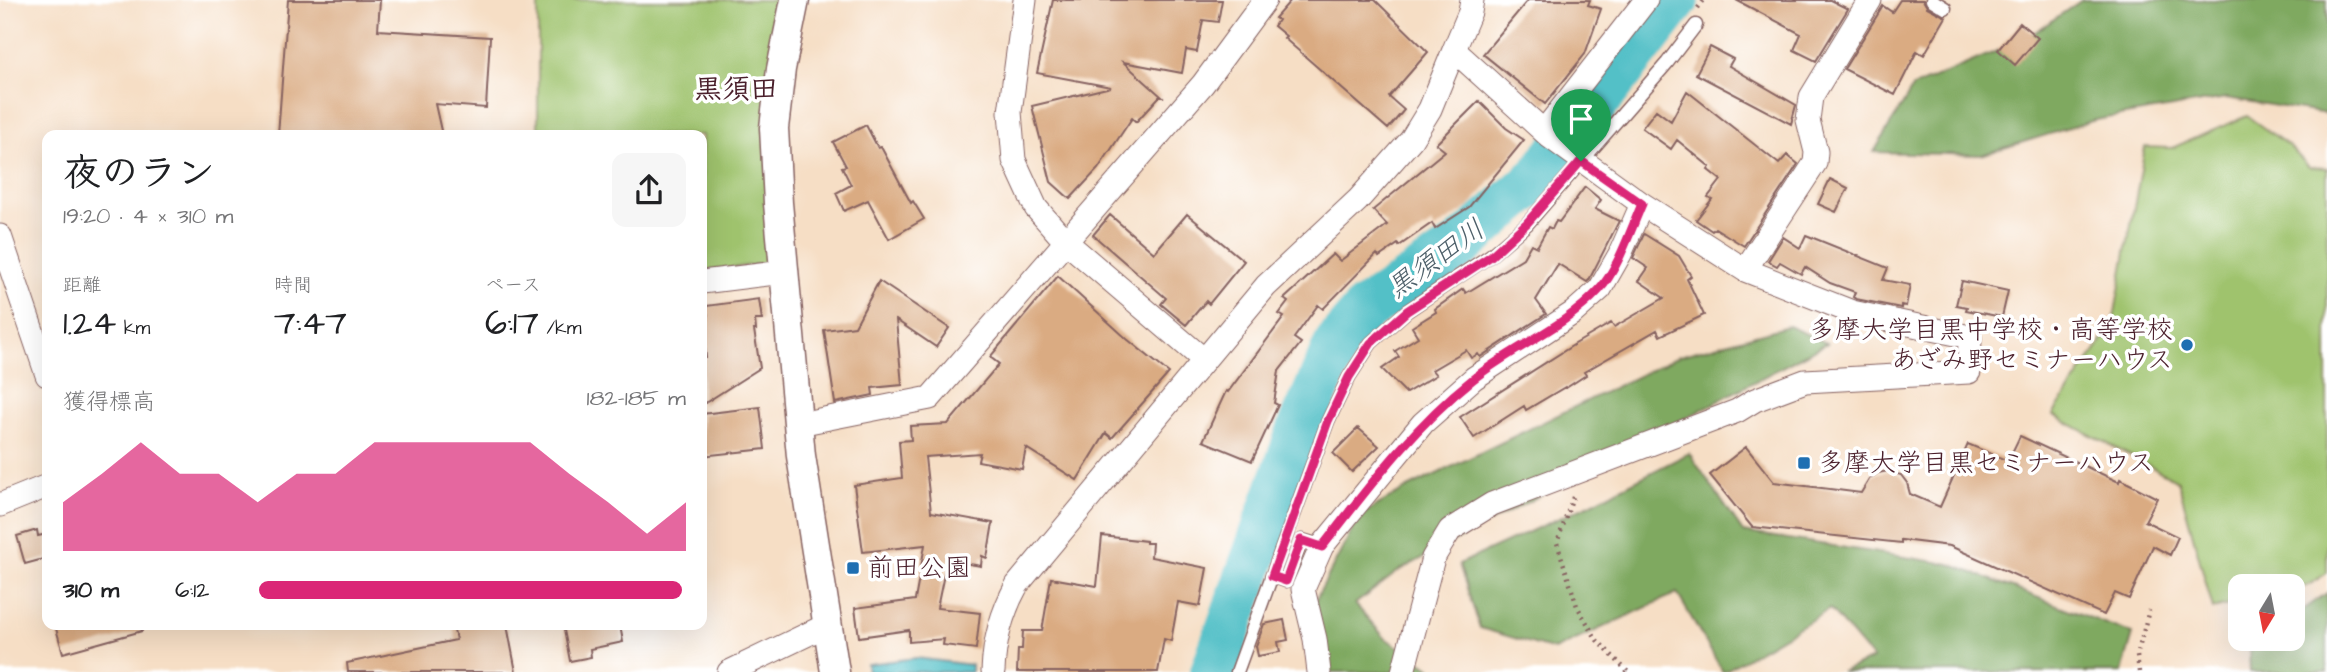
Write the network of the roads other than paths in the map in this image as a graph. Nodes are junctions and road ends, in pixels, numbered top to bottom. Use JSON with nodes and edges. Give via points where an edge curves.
{"nodes":[{"id":1,"x":795,"y":0,"type":"edge"},
{"id":2,"x":1025,"y":0,"type":"edge"},
{"id":3,"x":1265,"y":0,"type":"edge"},
{"id":4,"x":1472,"y":0,"type":"edge"},
{"id":5,"x":1646,"y":0,"type":"edge"},
{"id":6,"x":1870,"y":0,"type":"edge"},
{"id":7,"x":1932,"y":0,"type":"edge"},
{"id":8,"x":1945,"y":8,"type":"dead end"},
{"id":9,"x":1696,"y":25,"type":"dead end"},
{"id":10,"x":1454,"y":50,"type":"junction"},
{"id":11,"x":1547,"y":134,"type":"junction"},
{"id":12,"x":1581,"y":161,"type":"junction"},
{"id":13,"x":1642,"y":204,"type":"junction"},
{"id":14,"x":0,"y":236,"type":"edge"},
{"id":15,"x":1065,"y":241,"type":"junction"},
{"id":16,"x":1745,"y":270,"type":"junction"},
{"id":17,"x":784,"y":272,"type":"junction"},
{"id":18,"x":707,"y":281,"type":"edge"},
{"id":19,"x":42,"y":360,"type":"edge"},
{"id":20,"x":1204,"y":360,"type":"junction"},
{"id":21,"x":799,"y":424,"type":"junction"},
{"id":22,"x":42,"y":488,"type":"edge"},
{"id":23,"x":0,"y":505,"type":"edge"},
{"id":24,"x":1322,"y":547,"type":"junction"},
{"id":25,"x":1272,"y":576,"type":"junction"},
{"id":26,"x":829,"y":624,"type":"junction"},
{"id":27,"x":729,"y":672,"type":"edge"},
{"id":28,"x":835,"y":672,"type":"edge"},
{"id":29,"x":992,"y":672,"type":"edge"},
{"id":30,"x":1237,"y":672,"type":"edge"},
{"id":31,"x":1319,"y":672,"type":"edge"},
{"id":32,"x":1403,"y":672,"type":"edge"}],
"edges":[{"from":1,"to":17,"type":"street","via":[[774,128]]},
{"from":2,"to":15,"type":"street","via":[[1010,112],[1014,160],[1036,208]]},
{"from":3,"to":15,"type":"street","via":[[1203,84]]},
{"from":4,"to":10,"type":"street"},
{"from":5,"to":11,"type":"street"},
{"from":6,"to":16,"type":"street","via":[[1811,97],[1808,120],[1815,163]]},
{"from":7,"to":8,"type":"lane"},
{"from":9,"to":12,"type":"lane"},
{"from":10,"to":11,"type":"street"},
{"from":10,"to":20,"type":"street","via":[[1430,109],[1411,140],[1358,200],[1266,286]]},
{"from":11,"to":12,"type":"street"},
{"from":12,"to":13,"type":"street"},
{"from":12,"to":25,"type":"lane","via":[[1491,256],[1407,311],[1371,343],[1328,421]]},
{"from":13,"to":16,"type":"street"},
{"from":13,"to":24,"type":"street","via":[[1600,289],[1573,313],[1474,378],[1423,423]]},
{"from":14,"to":19,"type":"street"},
{"from":15,"to":20,"type":"street"},
{"from":15,"to":21,"type":"street","via":[[930,398]]},
{"from":16,"to":32,"type":"street","via":[[1852,312],[1970,338],[1969,372],[1805,381],[1492,504],[1450,530],[1433,558]]},
{"from":17,"to":18,"type":"street"},
{"from":17,"to":21,"type":"street"},
{"from":20,"to":29,"type":"street","via":[[1017,585],[1004,607]]},
{"from":21,"to":26,"type":"street","via":[[800,456]]},
{"from":22,"to":23,"type":"street"},
{"from":24,"to":25,"type":"lane","via":[[1301,540],[1286,581]]},
{"from":24,"to":31,"type":"street","via":[[1303,589]]},
{"from":25,"to":30,"type":"lane"},
{"from":26,"to":27,"type":"street"},
{"from":26,"to":28,"type":"street"}]}
